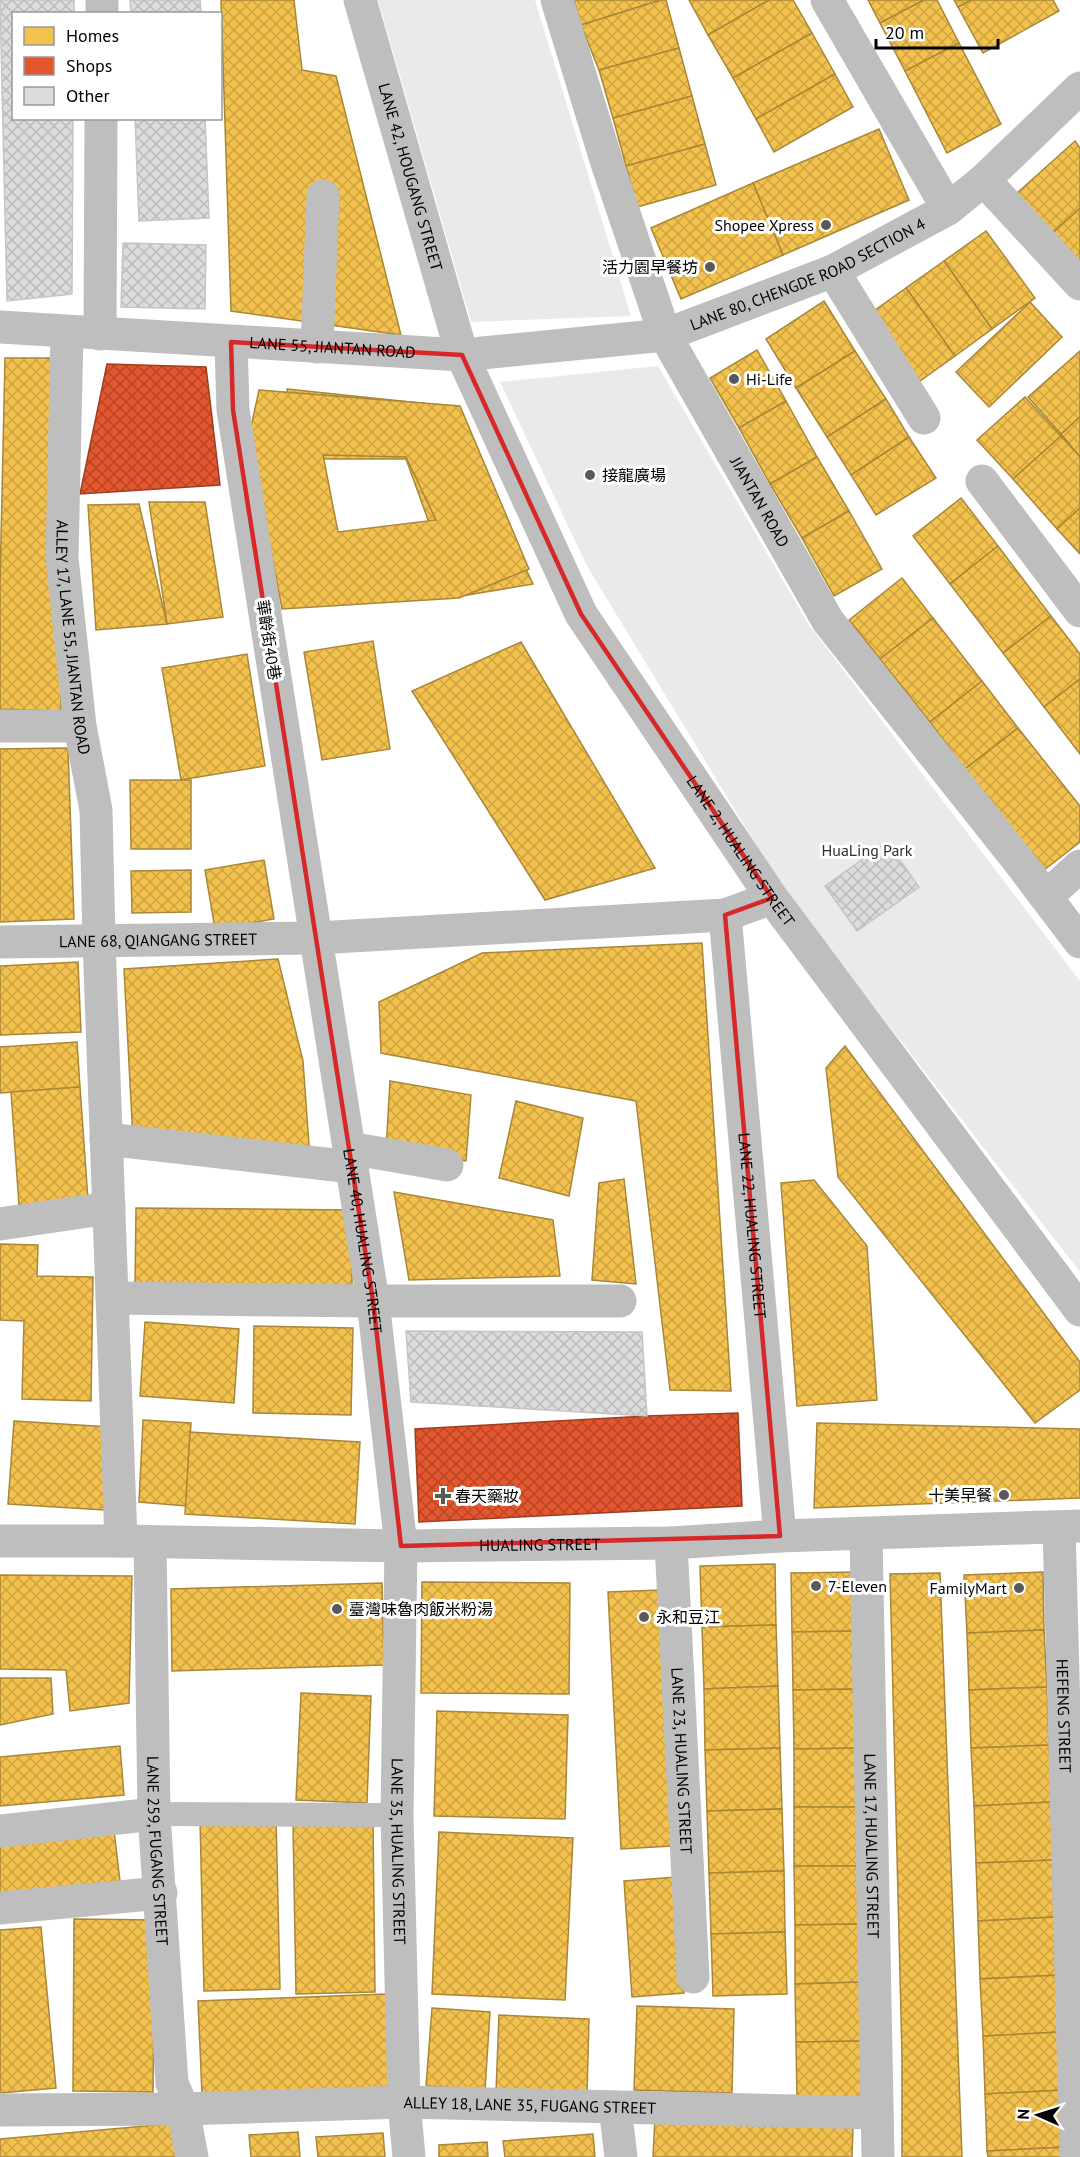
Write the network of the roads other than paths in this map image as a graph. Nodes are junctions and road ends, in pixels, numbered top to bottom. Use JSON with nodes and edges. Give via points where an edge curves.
{"nodes":[{"id":1,"x":360,"y":0,"type":"edge"},
{"id":2,"x":557,"y":0,"type":"edge"},
{"id":3,"x":827,"y":0,"type":"edge"},
{"id":4,"x":1080,"y":88,"type":"edge"},
{"id":5,"x":101,"y":120,"type":"edge"},
{"id":6,"x":984,"y":180,"type":"junction"},
{"id":7,"x":323,"y":196,"type":"dead end"},
{"id":8,"x":948,"y":209,"type":"junction"},
{"id":9,"x":833,"y":271,"type":"junction"},
{"id":10,"x":1080,"y":284,"type":"edge"},
{"id":11,"x":0,"y":327,"type":"edge"},
{"id":12,"x":67,"y":332,"type":"junction"},
{"id":13,"x":100,"y":334,"type":"junction"},
{"id":14,"x":665,"y":335,"type":"junction"},
{"id":15,"x":231,"y":342,"type":"junction"},
{"id":16,"x":317,"y":347,"type":"junction"},
{"id":17,"x":462,"y":355,"type":"junction"},
{"id":18,"x":924,"y":418,"type":"dead end"},
{"id":19,"x":982,"y":482,"type":"dead end"},
{"id":20,"x":1080,"y":610,"type":"edge"},
{"id":21,"x":0,"y":726,"type":"edge"},
{"id":22,"x":80,"y":726,"type":"junction"},
{"id":23,"x":1080,"y":866,"type":"edge"},
{"id":24,"x":772,"y":897,"type":"junction"},
{"id":25,"x":1046,"y":897,"type":"junction"},
{"id":26,"x":725,"y":915,"type":"junction"},
{"id":27,"x":316,"y":938,"type":"junction"},
{"id":28,"x":99,"y":941,"type":"junction"},
{"id":29,"x":0,"y":942,"type":"edge"},
{"id":30,"x":1080,"y":942,"type":"edge"},
{"id":31,"x":106,"y":1139,"type":"junction"},
{"id":32,"x":351,"y":1158,"type":"junction"},
{"id":33,"x":447,"y":1165,"type":"dead end"},
{"id":34,"x":109,"y":1208,"type":"junction"},
{"id":35,"x":0,"y":1224,"type":"edge"},
{"id":36,"x":112,"y":1298,"type":"junction"},
{"id":37,"x":373,"y":1301,"type":"junction"},
{"id":38,"x":620,"y":1301,"type":"dead end"},
{"id":39,"x":1080,"y":1310,"type":"edge"},
{"id":40,"x":1069,"y":1527,"type":"edge"},
{"id":41,"x":866,"y":1534,"type":"junction"},
{"id":42,"x":780,"y":1536,"type":"junction"},
{"id":43,"x":0,"y":1541,"type":"edge"},
{"id":44,"x":135,"y":1541,"type":"junction"},
{"id":45,"x":671,"y":1543,"type":"junction"},
{"id":46,"x":400,"y":1546,"type":"junction"},
{"id":47,"x":154,"y":1814,"type":"junction"},
{"id":48,"x":397,"y":1815,"type":"junction"},
{"id":49,"x":0,"y":1831,"type":"edge"},
{"id":50,"x":161,"y":1893,"type":"junction"},
{"id":51,"x":0,"y":1908,"type":"edge"},
{"id":52,"x":693,"y":1977,"type":"dead end"},
{"id":53,"x":404,"y":2102,"type":"junction"},
{"id":54,"x":615,"y":2107,"type":"junction"},
{"id":55,"x":183,"y":2109,"type":"junction"},
{"id":56,"x":0,"y":2110,"type":"edge"},
{"id":57,"x":877,"y":2113,"type":"junction"},
{"id":58,"x":1077,"y":2138,"type":"edge"},
{"id":59,"x":192,"y":2157,"type":"edge"},
{"id":60,"x":409,"y":2157,"type":"edge"},
{"id":61,"x":621,"y":2157,"type":"edge"},
{"id":62,"x":878,"y":2157,"type":"edge"}],
"edges":[{"from":1,"to":17,"type":"street","name":"LANE 42, HOUGANG STREET"},
{"from":2,"to":14,"type":"street","name":"JIANTAN ROAD"},
{"from":3,"to":8,"type":"street"},
{"from":4,"to":6,"type":"street","name":"LANE 80, CHENGDE ROAD SECTION 4"},
{"from":5,"to":13,"type":"street"},
{"from":6,"to":8,"type":"street","name":"LANE 80, CHENGDE ROAD SECTION 4"},
{"from":6,"to":10,"type":"street"},
{"from":7,"to":16,"type":"street"},
{"from":8,"to":9,"type":"street","name":"LANE 80, CHENGDE ROAD SECTION 4"},
{"from":9,"to":14,"type":"street","name":"LANE 80, CHENGDE ROAD SECTION 4"},
{"from":9,"to":18,"type":"street"},
{"from":11,"to":12,"type":"street","name":"LANE 55, JIANTAN ROAD"},
{"from":12,"to":13,"type":"street","name":"LANE 55, JIANTAN ROAD"},
{"from":12,"to":22,"type":"street","name":"ALLEY 17, LANE 55, JIANTAN ROAD","via":[[62,558]]},
{"from":13,"to":15,"type":"street","name":"LANE 55, JIANTAN ROAD"},
{"from":14,"to":17,"type":"street","name":"LANE 55, JIANTAN ROAD"},
{"from":14,"to":25,"type":"street","name":"JIANTAN ROAD","via":[[828,621]]},
{"from":15,"to":16,"type":"street","name":"LANE 55, JIANTAN ROAD"},
{"from":15,"to":27,"type":"street","name":"華齡街40巷","via":[[233,410]]},
{"from":16,"to":17,"type":"street","name":"LANE 55, JIANTAN ROAD"},
{"from":17,"to":24,"type":"street","name":"LANE 2, HUALING STREET","via":[[581,614]]},
{"from":19,"to":20,"type":"street"},
{"from":21,"to":22,"type":"street"},
{"from":22,"to":28,"type":"street","name":"ALLEY 17, LANE 55, JIANTAN ROAD","via":[[96,810]]},
{"from":23,"to":25,"type":"street"},
{"from":24,"to":26,"type":"street","name":"LANE 68, QIANGANG STREET"},
{"from":24,"to":39,"type":"street","name":"LANE 2, HUALING STREET"},
{"from":25,"to":30,"type":"street","name":"JIANTAN ROAD"},
{"from":26,"to":27,"type":"street","name":"LANE 68, QIANGANG STREET"},
{"from":26,"to":42,"type":"street","name":"LANE 22, HUALING STREET"},
{"from":27,"to":28,"type":"street","name":"LANE 68, QIANGANG STREET"},
{"from":27,"to":32,"type":"street","name":"LANE 40, HUALING STREET"},
{"from":28,"to":29,"type":"street","name":"LANE 68, QIANGANG STREET"},
{"from":28,"to":31,"type":"street","name":"ALLEY 17, LANE 55, JIANTAN ROAD"},
{"from":31,"to":32,"type":"street"},
{"from":31,"to":34,"type":"street","name":"ALLEY 17, LANE 55, JIANTAN ROAD"},
{"from":32,"to":33,"type":"street"},
{"from":32,"to":37,"type":"street","name":"LANE 40, HUALING STREET"},
{"from":34,"to":35,"type":"street"},
{"from":34,"to":36,"type":"street","name":"LANE 259, FUGANG STREET"},
{"from":36,"to":37,"type":"street"},
{"from":36,"to":44,"type":"street","name":"LANE 259, FUGANG STREET"},
{"from":37,"to":38,"type":"street"},
{"from":37,"to":46,"type":"street","name":"LANE 40, HUALING STREET"},
{"from":40,"to":41,"type":"street","name":"HUALING STREET"},
{"from":40,"to":58,"type":"street","name":"HEFENG STREET"},
{"from":41,"to":42,"type":"street","name":"HUALING STREET"},
{"from":41,"to":57,"type":"street","name":"LANE 17, HUALING STREET"},
{"from":42,"to":45,"type":"street","name":"HUALING STREET"},
{"from":43,"to":44,"type":"street","name":"HUALING STREET"},
{"from":44,"to":46,"type":"street","name":"HUALING STREET"},
{"from":44,"to":47,"type":"street","name":"LANE 259, FUGANG STREET"},
{"from":45,"to":46,"type":"street","name":"HUALING STREET"},
{"from":45,"to":52,"type":"street","name":"LANE 23, HUALING STREET"},
{"from":46,"to":48,"type":"street","name":"LANE 35, HUALING STREET"},
{"from":47,"to":48,"type":"lane"},
{"from":47,"to":49,"type":"street"},
{"from":47,"to":50,"type":"street","name":"LANE 259, FUGANG STREET"},
{"from":48,"to":53,"type":"street","name":"LANE 35, HUALING STREET"},
{"from":50,"to":51,"type":"street"},
{"from":50,"to":55,"type":"street","name":"LANE 259, FUGANG STREET","via":[[172,2083]]},
{"from":53,"to":54,"type":"street","name":"ALLEY 18, LANE 35, FUGANG STREET"},
{"from":53,"to":55,"type":"street","name":"ALLEY 18, LANE 35, FUGANG STREET"},
{"from":53,"to":60,"type":"street","name":"LANE 35, HUALING STREET"},
{"from":54,"to":57,"type":"street","name":"ALLEY 18, LANE 35, FUGANG STREET"},
{"from":54,"to":61,"type":"street"},
{"from":55,"to":56,"type":"street","name":"ALLEY 18, LANE 35, FUGANG STREET"},
{"from":55,"to":59,"type":"street","name":"LANE 259, FUGANG STREET"},
{"from":57,"to":62,"type":"street","name":"LANE 17, HUALING STREET"}]}
